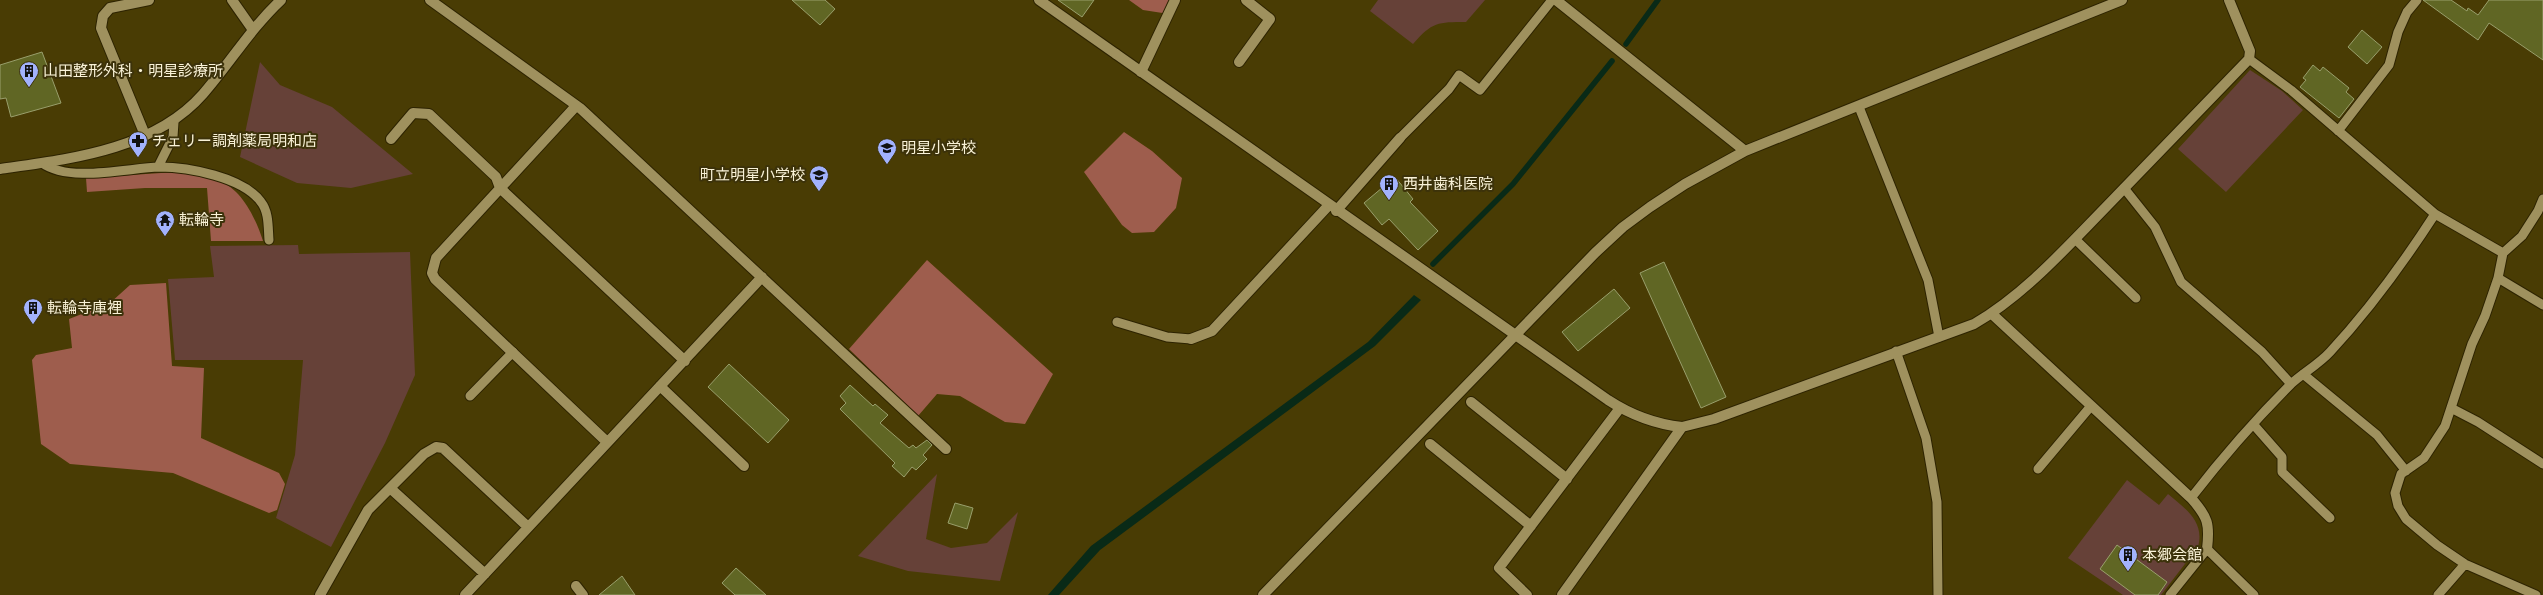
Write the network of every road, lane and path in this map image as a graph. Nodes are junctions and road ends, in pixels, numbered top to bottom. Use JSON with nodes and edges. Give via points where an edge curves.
{"nodes":[{"id":1,"x":148,"y":0,"type":"edge"},
{"id":2,"x":232,"y":0,"type":"edge"},
{"id":3,"x":281,"y":0,"type":"edge"},
{"id":4,"x":430,"y":0,"type":"edge"},
{"id":5,"x":1039,"y":0,"type":"edge"},
{"id":6,"x":1175,"y":0,"type":"edge"},
{"id":7,"x":1246,"y":0,"type":"edge"},
{"id":8,"x":1552,"y":0,"type":"edge"},
{"id":9,"x":1556,"y":0,"type":"edge"},
{"id":10,"x":2122,"y":0,"type":"edge"},
{"id":11,"x":2229,"y":0,"type":"edge"},
{"id":12,"x":2417,"y":0,"type":"edge"},
{"id":13,"x":253,"y":30,"type":"junction"},
{"id":14,"x":2249,"y":58,"type":"junction"},
{"id":15,"x":1239,"y":62,"type":"dead end"},
{"id":16,"x":1141,"y":72,"type":"junction"},
{"id":17,"x":576,"y":106,"type":"junction"},
{"id":18,"x":1860,"y":107,"type":"junction"},
{"id":19,"x":174,"y":122,"type":"junction"},
{"id":20,"x":2338,"y":131,"type":"junction"},
{"id":21,"x":145,"y":135,"type":"junction"},
{"id":22,"x":1400,"y":138,"type":"joint"},
{"id":23,"x":392,"y":139,"type":"dead end"},
{"id":24,"x":1746,"y":151,"type":"junction"},
{"id":25,"x":42,"y":163,"type":"junction"},
{"id":26,"x":158,"y":167,"type":"junction"},
{"id":27,"x":0,"y":169,"type":"edge"},
{"id":28,"x":500,"y":188,"type":"junction"},
{"id":29,"x":2124,"y":188,"type":"junction"},
{"id":30,"x":2543,"y":199,"type":"edge"},
{"id":31,"x":1332,"y":208,"type":"junction"},
{"id":32,"x":2541,"y":209,"type":"edge"},
{"id":33,"x":2435,"y":214,"type":"junction"},
{"id":34,"x":2075,"y":239,"type":"junction"},
{"id":35,"x":269,"y":240,"type":"dead end"},
{"id":36,"x":2503,"y":253,"type":"junction"},
{"id":37,"x":762,"y":277,"type":"junction"},
{"id":38,"x":2498,"y":278,"type":"junction"},
{"id":39,"x":2136,"y":298,"type":"dead end"},
{"id":40,"x":2543,"y":305,"type":"edge"},
{"id":41,"x":1992,"y":314,"type":"junction"},
{"id":42,"x":1117,"y":322,"type":"dead end"},
{"id":43,"x":1517,"y":336,"type":"junction"},
{"id":44,"x":1939,"y":337,"type":"junction"},
{"id":45,"x":1190,"y":339,"type":"joint"},
{"id":46,"x":1896,"y":351,"type":"junction"},
{"id":47,"x":513,"y":352,"type":"junction"},
{"id":48,"x":685,"y":361,"type":"junction"},
{"id":49,"x":2303,"y":374,"type":"junction"},
{"id":50,"x":2291,"y":384,"type":"junction"},
{"id":51,"x":660,"y":386,"type":"junction"},
{"id":52,"x":470,"y":396,"type":"dead end"},
{"id":53,"x":1471,"y":402,"type":"dead end"},
{"id":54,"x":2091,"y":406,"type":"junction"},
{"id":55,"x":1620,"y":408,"type":"junction"},
{"id":56,"x":2451,"y":408,"type":"junction"},
{"id":57,"x":2253,"y":424,"type":"junction"},
{"id":58,"x":1682,"y":427,"type":"junction"},
{"id":59,"x":607,"y":442,"type":"junction"},
{"id":60,"x":1430,"y":444,"type":"dead end"},
{"id":61,"x":946,"y":449,"type":"dead end"},
{"id":62,"x":2543,"y":464,"type":"edge"},
{"id":63,"x":744,"y":466,"type":"dead end"},
{"id":64,"x":2038,"y":469,"type":"dead end"},
{"id":65,"x":2406,"y":470,"type":"junction"},
{"id":66,"x":1567,"y":479,"type":"junction"},
{"id":67,"x":390,"y":488,"type":"junction"},
{"id":68,"x":2191,"y":498,"type":"junction"},
{"id":69,"x":2330,"y":518,"type":"dead end"},
{"id":70,"x":1531,"y":526,"type":"junction"},
{"id":71,"x":528,"y":527,"type":"junction"},
{"id":72,"x":2207,"y":549,"type":"junction"},
{"id":73,"x":2465,"y":564,"type":"junction"},
{"id":74,"x":485,"y":574,"type":"junction"},
{"id":75,"x":576,"y":586,"type":"dead end"},
{"id":76,"x":320,"y":595,"type":"edge"},
{"id":77,"x":465,"y":595,"type":"edge"},
{"id":78,"x":583,"y":595,"type":"edge"},
{"id":79,"x":1263,"y":595,"type":"edge"},
{"id":80,"x":1527,"y":595,"type":"edge"},
{"id":81,"x":1562,"y":595,"type":"edge"},
{"id":82,"x":1938,"y":595,"type":"edge"},
{"id":83,"x":2170,"y":595,"type":"edge"},
{"id":84,"x":2254,"y":595,"type":"edge"},
{"id":85,"x":2438,"y":595,"type":"edge"},
{"id":86,"x":2536,"y":595,"type":"edge"}],
"edges":[{"from":1,"to":21,"type":"street","via":[[110,8],[100,21]]},
{"from":2,"to":13,"type":"street"},
{"from":3,"to":13,"type":"street"},
{"from":4,"to":17,"type":"street"},
{"from":5,"to":16,"type":"street"},
{"from":6,"to":16,"type":"street"},
{"from":7,"to":15,"type":"street","via":[[1270,19]]},
{"from":8,"to":22,"type":"lane","via":[[1480,90],[1459,75],[1449,89]]},
{"from":9,"to":24,"type":"street"},
{"from":10,"to":18,"type":"street"},
{"from":11,"to":14,"type":"street","via":[[2250,52]]},
{"from":12,"to":20,"type":"lane","via":[[2407,12],[2398,32],[2389,65]]},
{"from":13,"to":19,"type":"street","via":[[204,94]]},
{"from":14,"to":20,"type":"lane"},
{"from":14,"to":29,"type":"street"},
{"from":16,"to":31,"type":"street"},
{"from":17,"to":28,"type":"street"},
{"from":17,"to":37,"type":"street"},
{"from":18,"to":24,"type":"street"},
{"from":18,"to":44,"type":"lane","via":[[1928,280]]},
{"from":19,"to":21,"type":"street"},
{"from":19,"to":26,"type":"lane","via":[[173,137]]},
{"from":20,"to":33,"type":"lane"},
{"from":21,"to":25,"type":"street","via":[[95,153]]},
{"from":22,"to":31,"type":"street"},
{"from":23,"to":28,"type":"street","via":[[413,113],[429,114],[496,177]]},
{"from":24,"to":43,"type":"street","via":[[1685,184],[1623,227]]},
{"from":25,"to":26,"type":"lane","via":[[49,168],[95,174]]},
{"from":25,"to":27,"type":"street"},
{"from":26,"to":35,"type":"lane","via":[[198,172],[241,185],[260,201],[267,216]]},
{"from":28,"to":47,"type":"street","via":[[436,258],[432,273],[435,279]]},
{"from":28,"to":48,"type":"street"},
{"from":29,"to":34,"type":"street"},
{"from":29,"to":50,"type":"lane","via":[[2155,227],[2181,282],[2262,352]]},
{"from":30,"to":32,"type":"lane"},
{"from":31,"to":43,"type":"street"},
{"from":31,"to":45,"type":"street","via":[[1212,330]]},
{"from":32,"to":36,"type":"lane","via":[[2522,236]]},
{"from":33,"to":36,"type":"lane"},
{"from":33,"to":49,"type":"lane","via":[[2356,323],[2329,354]]},
{"from":34,"to":39,"type":"lane"},
{"from":34,"to":41,"type":"street"},
{"from":36,"to":38,"type":"lane"},
{"from":37,"to":48,"type":"street"},
{"from":37,"to":61,"type":"street"},
{"from":38,"to":40,"type":"lane"},
{"from":38,"to":56,"type":"lane","via":[[2452,399]]},
{"from":41,"to":44,"type":"street","via":[[1974,324]]},
{"from":41,"to":54,"type":"street"},
{"from":42,"to":45,"type":"lane","via":[[1167,337]]},
{"from":43,"to":55,"type":"street"},
{"from":43,"to":79,"type":"street"},
{"from":44,"to":46,"type":"street"},
{"from":46,"to":58,"type":"street","via":[[1714,419]]},
{"from":46,"to":82,"type":"lane","via":[[1926,438],[1937,502]]},
{"from":47,"to":52,"type":"lane"},
{"from":47,"to":59,"type":"street"},
{"from":48,"to":51,"type":"street"},
{"from":49,"to":50,"type":"lane"},
{"from":49,"to":65,"type":"lane","via":[[2377,435]]},
{"from":50,"to":57,"type":"lane"},
{"from":51,"to":59,"type":"street"},
{"from":51,"to":63,"type":"street"},
{"from":53,"to":66,"type":"street"},
{"from":54,"to":64,"type":"lane"},
{"from":54,"to":68,"type":"street"},
{"from":55,"to":58,"type":"street","via":[[1654,422]]},
{"from":55,"to":66,"type":"street"},
{"from":56,"to":62,"type":"lane","via":[[2478,422]]},
{"from":56,"to":65,"type":"lane","via":[[2445,426],[2430,450],[2424,458]]},
{"from":57,"to":68,"type":"lane"},
{"from":57,"to":69,"type":"lane","via":[[2282,457],[2282,472]]},
{"from":58,"to":81,"type":"street"},
{"from":59,"to":71,"type":"street"},
{"from":60,"to":70,"type":"street"},
{"from":65,"to":73,"type":"lane","via":[[2396,486],[2395,499],[2401,512],[2437,545]]},
{"from":66,"to":70,"type":"street"},
{"from":67,"to":71,"type":"street","via":[[424,454],[436,447],[443,448]]},
{"from":67,"to":74,"type":"street"},
{"from":67,"to":76,"type":"street","via":[[368,510]]},
{"from":68,"to":72,"type":"street","via":[[2206,518]]},
{"from":70,"to":80,"type":"street","via":[[1499,568]]},
{"from":71,"to":74,"type":"street"},
{"from":72,"to":83,"type":"lane"},
{"from":72,"to":84,"type":"lane"},
{"from":73,"to":85,"type":"lane"},
{"from":73,"to":86,"type":"lane"},
{"from":74,"to":77,"type":"street"},
{"from":75,"to":78,"type":"street"}]}
